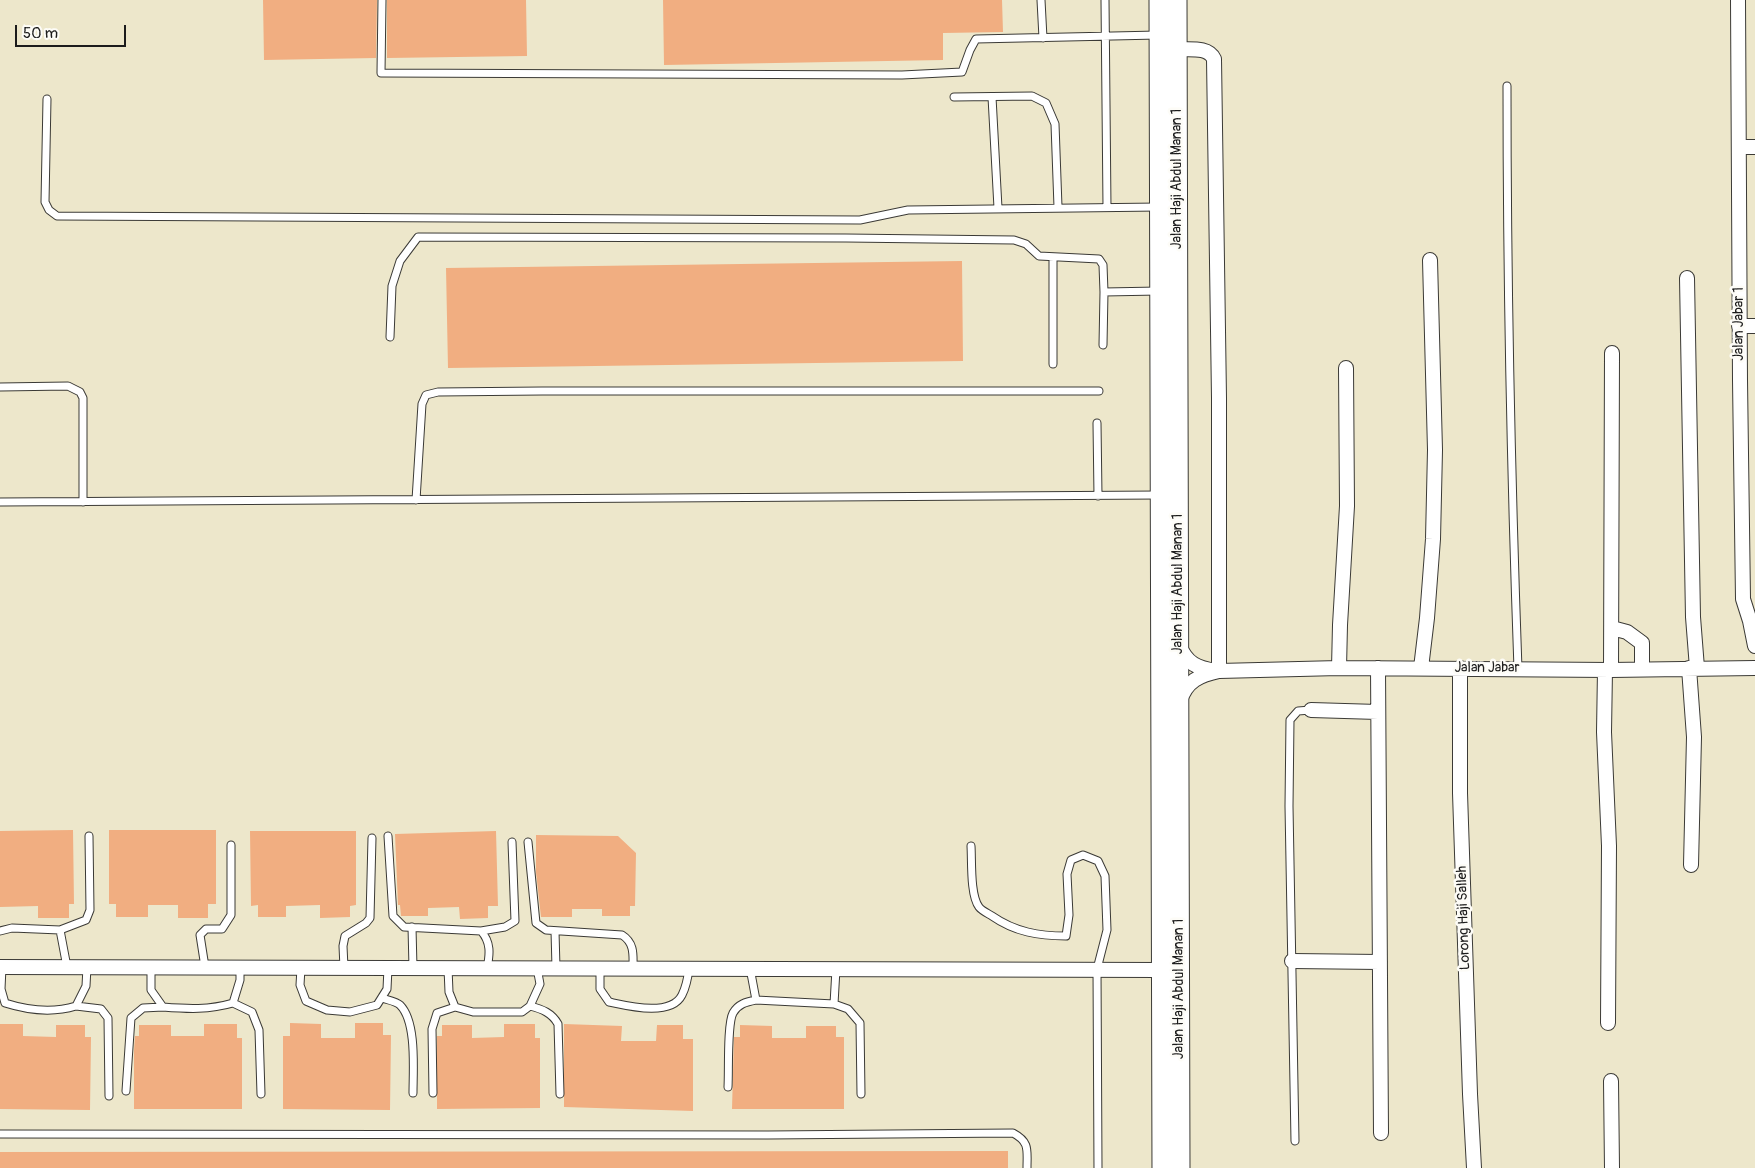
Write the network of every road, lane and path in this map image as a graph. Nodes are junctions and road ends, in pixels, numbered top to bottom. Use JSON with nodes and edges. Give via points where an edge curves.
{"nodes":[{"id":1,"x":382,"y":0,"type":"edge"},
{"id":2,"x":1041,"y":0,"type":"edge"},
{"id":3,"x":1105,"y":0,"type":"edge"},
{"id":4,"x":1159,"y":0,"type":"edge"},
{"id":5,"x":1177,"y":0,"type":"edge"},
{"id":6,"x":1738,"y":0,"type":"edge"},
{"id":7,"x":1159,"y":35,"type":"junction"},
{"id":8,"x":1105,"y":36,"type":"junction"},
{"id":9,"x":1042,"y":38,"type":"junction"},
{"id":10,"x":1188,"y":50,"type":"junction"},
{"id":11,"x":1507,"y":86,"type":"dead end"},
{"id":12,"x":954,"y":97,"type":"dead end"},
{"id":13,"x":992,"y":97,"type":"junction"},
{"id":14,"x":46,"y":100,"type":"dead end"},
{"id":15,"x":1739,"y":147,"type":"junction"},
{"id":16,"x":1755,"y":147,"type":"edge"},
{"id":17,"x":1107,"y":207,"type":"junction"},
{"id":18,"x":1160,"y":207,"type":"junction"},
{"id":19,"x":998,"y":208,"type":"junction"},
{"id":20,"x":1058,"y":208,"type":"junction"},
{"id":21,"x":1054,"y":257,"type":"junction"},
{"id":22,"x":1430,"y":260,"type":"dead end"},
{"id":23,"x":1687,"y":278,"type":"dead end"},
{"id":24,"x":1159,"y":291,"type":"junction"},
{"id":25,"x":1104,"y":292,"type":"junction"},
{"id":26,"x":1739,"y":326,"type":"junction"},
{"id":27,"x":1755,"y":326,"type":"edge"},
{"id":28,"x":390,"y":337,"type":"dead end"},
{"id":29,"x":1103,"y":345,"type":"dead end"},
{"id":30,"x":1612,"y":353,"type":"dead end"},
{"id":31,"x":1053,"y":364,"type":"dead end"},
{"id":32,"x":1346,"y":368,"type":"dead end"},
{"id":33,"x":0,"y":387,"type":"edge"},
{"id":34,"x":1099,"y":391,"type":"dead end"},
{"id":35,"x":1097,"y":423,"type":"dead end"},
{"id":36,"x":1160,"y":495,"type":"junction"},
{"id":37,"x":1098,"y":496,"type":"junction"},
{"id":38,"x":416,"y":500,"type":"junction"},
{"id":39,"x":0,"y":502,"type":"edge"},
{"id":40,"x":82,"y":502,"type":"junction"},
{"id":41,"x":1612,"y":628,"type":"junction"},
{"id":42,"x":1178,"y":641,"type":"junction"},
{"id":43,"x":1755,"y":646,"type":"edge"},
{"id":44,"x":1339,"y":668,"type":"junction"},
{"id":45,"x":1378,"y":668,"type":"junction"},
{"id":46,"x":1421,"y":668,"type":"junction"},
{"id":47,"x":1460,"y":668,"type":"junction"},
{"id":48,"x":1693,"y":668,"type":"junction"},
{"id":49,"x":1755,"y":668,"type":"edge"},
{"id":50,"x":1518,"y":669,"type":"junction"},
{"id":51,"x":1642,"y":669,"type":"junction"},
{"id":52,"x":1608,"y":670,"type":"junction"},
{"id":53,"x":1219,"y":671,"type":"junction"},
{"id":54,"x":1178,"y":706,"type":"junction"},
{"id":55,"x":1311,"y":710,"type":"joint"},
{"id":56,"x":1378,"y":712,"type":"junction"},
{"id":57,"x":89,"y":836,"type":"dead end"},
{"id":58,"x":388,"y":836,"type":"dead end"},
{"id":59,"x":372,"y":838,"type":"dead end"},
{"id":60,"x":512,"y":842,"type":"dead end"},
{"id":61,"x":528,"y":842,"type":"dead end"},
{"id":62,"x":231,"y":845,"type":"dead end"},
{"id":63,"x":971,"y":846,"type":"dead end"},
{"id":64,"x":1691,"y":865,"type":"dead end"},
{"id":65,"x":412,"y":927,"type":"junction"},
{"id":66,"x":60,"y":930,"type":"junction"},
{"id":67,"x":0,"y":931,"type":"edge"},
{"id":68,"x":481,"y":931,"type":"junction"},
{"id":69,"x":555,"y":931,"type":"junction"},
{"id":70,"x":1292,"y":961,"type":"junction"},
{"id":71,"x":1380,"y":962,"type":"junction"},
{"id":72,"x":1,"y":967,"type":"edge"},
{"id":73,"x":67,"y":967,"type":"junction"},
{"id":74,"x":86,"y":967,"type":"junction"},
{"id":75,"x":151,"y":968,"type":"junction"},
{"id":76,"x":205,"y":968,"type":"junction"},
{"id":77,"x":240,"y":968,"type":"junction"},
{"id":78,"x":301,"y":968,"type":"junction"},
{"id":79,"x":344,"y":968,"type":"junction"},
{"id":80,"x":388,"y":968,"type":"junction"},
{"id":81,"x":413,"y":968,"type":"junction"},
{"id":82,"x":448,"y":968,"type":"junction"},
{"id":83,"x":487,"y":968,"type":"junction"},
{"id":84,"x":537,"y":968,"type":"junction"},
{"id":85,"x":556,"y":968,"type":"junction"},
{"id":86,"x":600,"y":968,"type":"junction"},
{"id":87,"x":633,"y":968,"type":"junction"},
{"id":88,"x":690,"y":968,"type":"junction"},
{"id":89,"x":750,"y":968,"type":"junction"},
{"id":90,"x":836,"y":969,"type":"junction"},
{"id":91,"x":1097,"y":969,"type":"junction"},
{"id":92,"x":1162,"y":970,"type":"junction"},
{"id":93,"x":382,"y":998,"type":"junction"},
{"id":94,"x":756,"y":1000,"type":"junction"},
{"id":95,"x":2,"y":1003,"type":"edge"},
{"id":96,"x":233,"y":1003,"type":"junction"},
{"id":97,"x":834,"y":1004,"type":"junction"},
{"id":98,"x":76,"y":1006,"type":"junction"},
{"id":99,"x":455,"y":1006,"type":"junction"},
{"id":100,"x":530,"y":1006,"type":"junction"},
{"id":101,"x":163,"y":1008,"type":"junction"},
{"id":102,"x":1608,"y":1023,"type":"dead end"},
{"id":103,"x":1611,"y":1081,"type":"dead end"},
{"id":104,"x":728,"y":1087,"type":"dead end"},
{"id":105,"x":126,"y":1090,"type":"dead end"},
{"id":106,"x":433,"y":1092,"type":"dead end"},
{"id":107,"x":413,"y":1093,"type":"dead end"},
{"id":108,"x":261,"y":1094,"type":"dead end"},
{"id":109,"x":560,"y":1094,"type":"dead end"},
{"id":110,"x":861,"y":1094,"type":"dead end"},
{"id":111,"x":109,"y":1096,"type":"dead end"},
{"id":112,"x":1381,"y":1133,"type":"dead end"},
{"id":113,"x":0,"y":1134,"type":"edge"},
{"id":114,"x":1295,"y":1141,"type":"dead end"},
{"id":115,"x":1027,"y":1168,"type":"edge"},
{"id":116,"x":1098,"y":1168,"type":"edge"},
{"id":117,"x":1162,"y":1168,"type":"edge"},
{"id":118,"x":1180,"y":1168,"type":"edge"},
{"id":119,"x":1474,"y":1168,"type":"edge"},
{"id":120,"x":1612,"y":1168,"type":"edge"}],
"edges":[{"from":1,"to":9,"type":"lane","via":[[381,73],[902,75],[962,72],[976,39]]},
{"from":2,"to":9,"type":"lane"},
{"from":3,"to":8,"type":"lane"},
{"from":4,"to":7,"type":"street","name":"Jalan Haji Abdul Manan 1"},
{"from":5,"to":10,"type":"street","name":"Jalan Haji Abdul Manan 1"},
{"from":6,"to":15,"type":"street","name":"Jalan Jabar 1"},
{"from":7,"to":8,"type":"lane"},
{"from":7,"to":18,"type":"street","name":"Jalan Haji Abdul Manan 1"},
{"from":8,"to":9,"type":"lane"},
{"from":8,"to":17,"type":"lane"},
{"from":10,"to":42,"type":"street","name":"Jalan Haji Abdul Manan 1"},
{"from":10,"to":53,"type":"street","via":[[1209,52],[1214,59]]},
{"from":11,"to":50,"type":"lane","via":[[1507,273]]},
{"from":12,"to":13,"type":"lane"},
{"from":13,"to":19,"type":"lane"},
{"from":13,"to":20,"type":"lane","via":[[1032,96],[1046,103],[1056,124]]},
{"from":14,"to":19,"type":"lane","via":[[45,202],[57,216],[860,220],[908,210]]},
{"from":15,"to":16,"type":"street"},
{"from":15,"to":26,"type":"street","name":"Jalan Jabar 1"},
{"from":17,"to":18,"type":"lane"},
{"from":17,"to":20,"type":"lane"},
{"from":18,"to":24,"type":"street","name":"Jalan Haji Abdul Manan 1"},
{"from":19,"to":20,"type":"lane"},
{"from":21,"to":25,"type":"lane","via":[[1099,259],[1103,265]]},
{"from":21,"to":28,"type":"lane","via":[[1037,255],[1026,244],[1014,240],[418,237],[400,261],[392,286]]},
{"from":21,"to":31,"type":"lane"},
{"from":22,"to":46,"type":"street","via":[[1435,450],[1433,539]]},
{"from":23,"to":48,"type":"street"},
{"from":24,"to":25,"type":"lane"},
{"from":24,"to":36,"type":"street","name":"Jalan Haji Abdul Manan 1"},
{"from":25,"to":29,"type":"lane"},
{"from":26,"to":27,"type":"street"},
{"from":26,"to":43,"type":"street","name":"Jalan Jabar 1","via":[[1743,599]]},
{"from":30,"to":41,"type":"street"},
{"from":32,"to":44,"type":"street","via":[[1347,506]]},
{"from":33,"to":40,"type":"lane","via":[[68,386],[80,392],[83,398]]},
{"from":34,"to":38,"type":"lane","via":[[438,392],[426,395],[422,404]]},
{"from":35,"to":37,"type":"lane"},
{"from":36,"to":37,"type":"lane"},
{"from":36,"to":92,"type":"street","name":"Jalan Haji Abdul Manan 1"},
{"from":37,"to":38,"type":"lane"},
{"from":38,"to":40,"type":"lane"},
{"from":39,"to":40,"type":"lane"},
{"from":41,"to":51,"type":"street","via":[[1627,632],[1642,643]]},
{"from":41,"to":52,"type":"street"},
{"from":42,"to":53,"type":"street","via":[[1192,664]]},
{"from":42,"to":54,"type":"street","name":"Jalan Haji Abdul Manan 1"},
{"from":44,"to":45,"type":"street","name":"Jalan Jabar"},
{"from":44,"to":53,"type":"street","name":"Jalan Jabar"},
{"from":45,"to":46,"type":"street","name":"Jalan Jabar"},
{"from":45,"to":56,"type":"street"},
{"from":46,"to":47,"type":"street","name":"Jalan Jabar"},
{"from":47,"to":50,"type":"street","name":"Jalan Jabar"},
{"from":47,"to":119,"type":"street","name":"Lorong Haji Salleh","via":[[1460,793]]},
{"from":48,"to":49,"type":"street","name":"Jalan Jabar"},
{"from":48,"to":51,"type":"street","name":"Jalan Jabar"},
{"from":48,"to":64,"type":"street"},
{"from":50,"to":52,"type":"street","name":"Jalan Jabar"},
{"from":51,"to":52,"type":"street","name":"Jalan Jabar"},
{"from":52,"to":102,"type":"street","via":[[1604,732],[1609,846]]},
{"from":53,"to":54,"type":"street","via":[[1192,681]]},
{"from":54,"to":118,"type":"street","name":"Jalan Haji Abdul Manan 1"},
{"from":55,"to":56,"type":"street"},
{"from":55,"to":70,"type":"lane","via":[[1298,711],[1290,720]]},
{"from":56,"to":71,"type":"street"},
{"from":57,"to":66,"type":"lane","via":[[90,910],[86,920]]},
{"from":58,"to":65,"type":"lane","via":[[393,916],[404,927]]},
{"from":59,"to":79,"type":"lane","via":[[370,918],[366,924],[345,936]]},
{"from":60,"to":68,"type":"lane","via":[[515,921],[505,927]]},
{"from":61,"to":69,"type":"lane","via":[[536,923],[546,930]]},
{"from":62,"to":76,"type":"lane","via":[[231,915],[222,929],[206,929],[200,935]]},
{"from":63,"to":91,"type":"lane","via":[[972,883],[979,907],[1016,930],[1044,936],[1066,936],[1069,915],[1067,874],[1071,860],[1083,854],[1098,861],[1105,876],[1107,930]]},
{"from":65,"to":68,"type":"lane"},
{"from":65,"to":81,"type":"lane"},
{"from":66,"to":67,"type":"lane","via":[[12,928]]},
{"from":66,"to":73,"type":"lane"},
{"from":68,"to":83,"type":"lane","via":[[488,938],[490,954]]},
{"from":69,"to":85,"type":"lane"},
{"from":69,"to":87,"type":"lane","via":[[622,935],[632,946]]},
{"from":70,"to":71,"type":"street"},
{"from":70,"to":114,"type":"lane"},
{"from":71,"to":112,"type":"street"},
{"from":72,"to":73,"type":"street"},
{"from":72,"to":95,"type":"lane"},
{"from":73,"to":74,"type":"street"},
{"from":74,"to":75,"type":"street"},
{"from":74,"to":98,"type":"lane","via":[[86,986]]},
{"from":75,"to":76,"type":"street"},
{"from":75,"to":101,"type":"lane","via":[[151,990]]},
{"from":76,"to":77,"type":"street"},
{"from":77,"to":78,"type":"street"},
{"from":77,"to":96,"type":"lane"},
{"from":78,"to":79,"type":"street"},
{"from":78,"to":93,"type":"lane","via":[[300,985],[306,1001],[327,1010],[350,1012],[377,1005]]},
{"from":79,"to":80,"type":"street"},
{"from":80,"to":81,"type":"street"},
{"from":80,"to":93,"type":"lane","via":[[387,989]]},
{"from":81,"to":82,"type":"street"},
{"from":82,"to":83,"type":"street"},
{"from":82,"to":99,"type":"lane","via":[[449,992]]},
{"from":83,"to":84,"type":"street"},
{"from":84,"to":85,"type":"street"},
{"from":84,"to":100,"type":"lane","via":[[540,984]]},
{"from":85,"to":86,"type":"street"},
{"from":86,"to":87,"type":"street"},
{"from":86,"to":88,"type":"lane","via":[[600,989],[609,1002],[635,1008],[673,1004],[682,997]]},
{"from":87,"to":88,"type":"street"},
{"from":88,"to":89,"type":"street"},
{"from":89,"to":90,"type":"street"},
{"from":89,"to":94,"type":"lane"},
{"from":90,"to":91,"type":"street"},
{"from":90,"to":97,"type":"lane"},
{"from":91,"to":92,"type":"street"},
{"from":91,"to":116,"type":"lane"},
{"from":92,"to":117,"type":"street","name":"Jalan Haji Abdul Manan 1"},
{"from":93,"to":107,"type":"lane","via":[[399,1004],[408,1018]]},
{"from":94,"to":97,"type":"lane"},
{"from":94,"to":104,"type":"lane","via":[[742,1002],[733,1013]]},
{"from":95,"to":98,"type":"lane","via":[[46,1010]]},
{"from":96,"to":101,"type":"lane","via":[[216,1008]]},
{"from":96,"to":108,"type":"lane","via":[[252,1012],[259,1030]]},
{"from":97,"to":110,"type":"lane","via":[[848,1009],[860,1023]]},
{"from":98,"to":111,"type":"lane","via":[[101,1009],[108,1018]]},
{"from":99,"to":100,"type":"lane","via":[[473,1012],[522,1012]]},
{"from":99,"to":106,"type":"lane","via":[[437,1013],[432,1029]]},
{"from":100,"to":109,"type":"lane","via":[[545,1010],[558,1024]]},
{"from":101,"to":105,"type":"lane","via":[[143,1008],[131,1018]]},
{"from":103,"to":120,"type":"street"},
{"from":113,"to":115,"type":"lane","via":[[1013,1133],[1024,1140]]}]}
